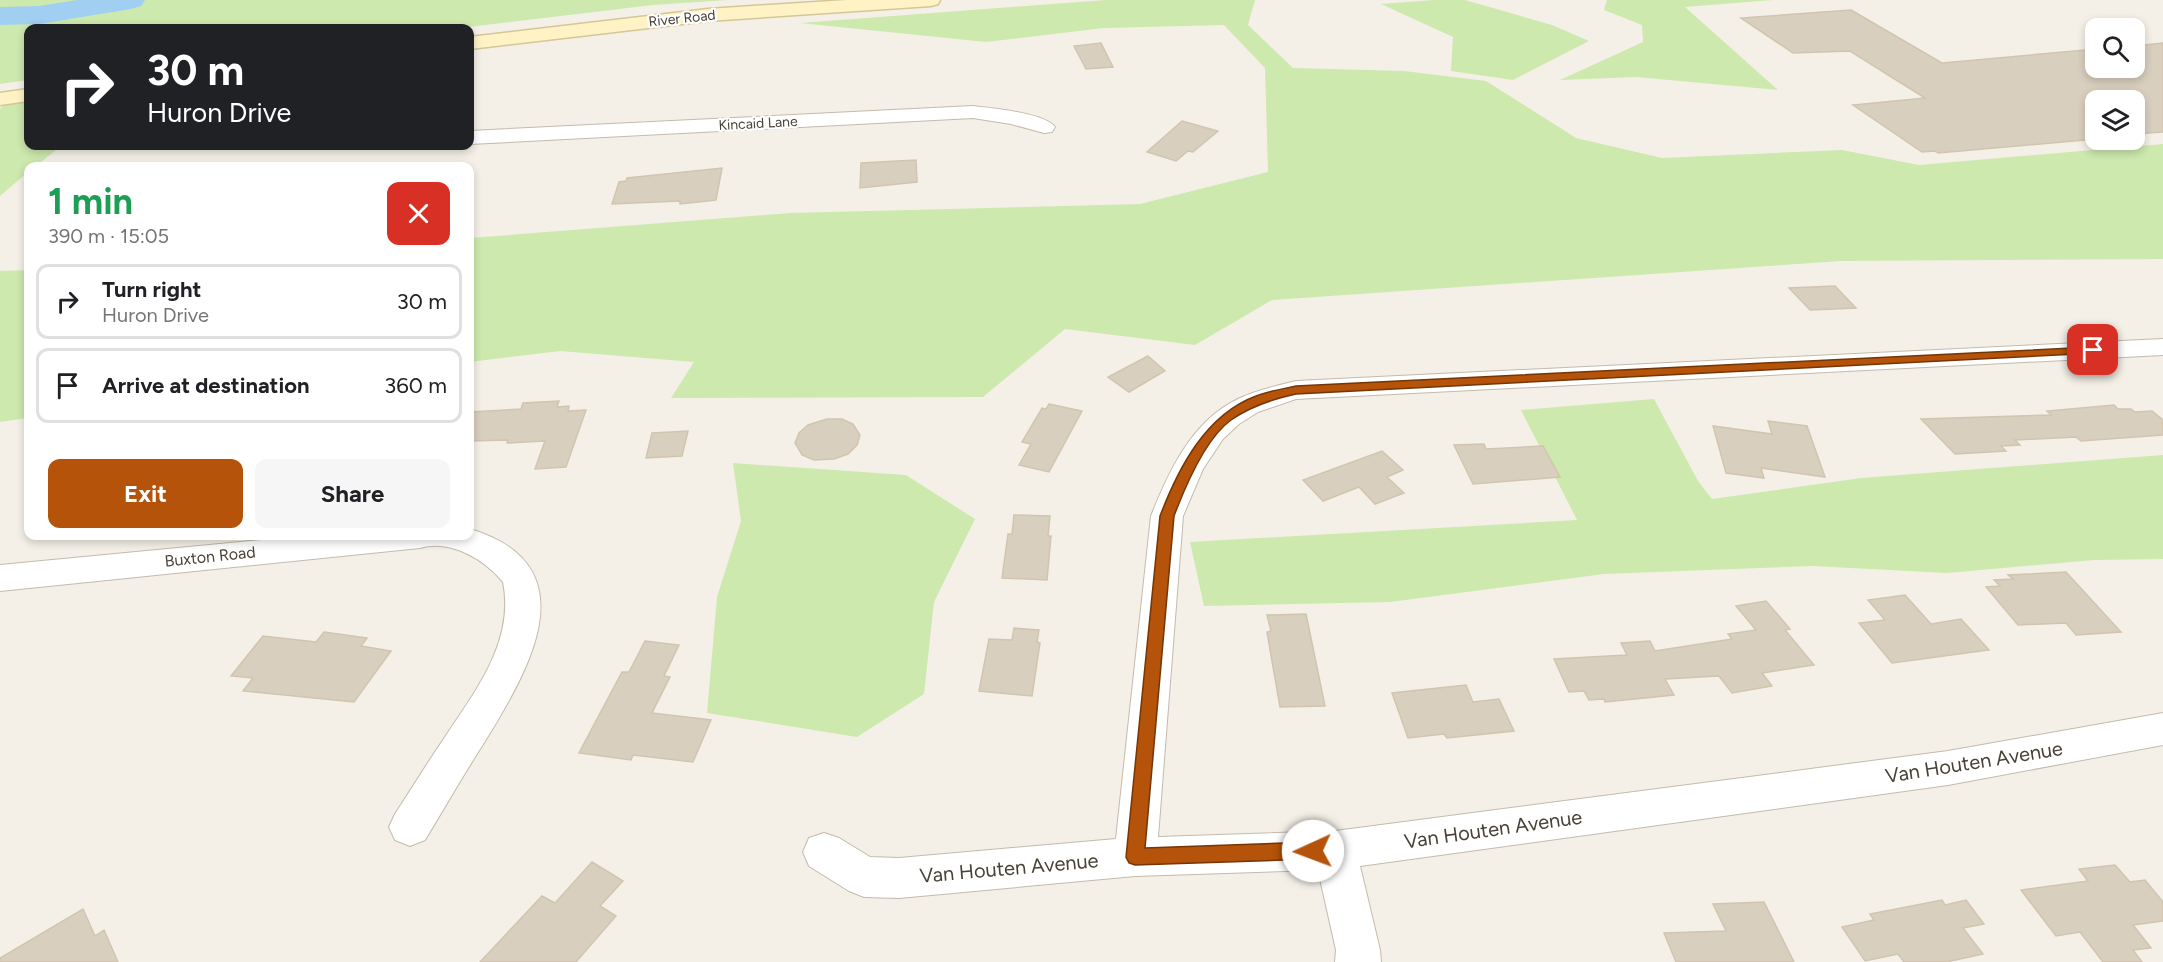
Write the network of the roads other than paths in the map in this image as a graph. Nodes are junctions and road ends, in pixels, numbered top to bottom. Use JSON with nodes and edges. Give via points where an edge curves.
{"nodes":[{"id":1,"x":931,"y":0,"type":"edge"},
{"id":2,"x":474,"y":43,"type":"edge"},
{"id":3,"x":24,"y":96,"type":"edge"},
{"id":4,"x":0,"y":99,"type":"edge"},
{"id":5,"x":1044,"y":127,"type":"dead end"},
{"id":6,"x":474,"y":138,"type":"edge"},
{"id":7,"x":2163,"y":347,"type":"edge"},
{"id":8,"x":380,"y":540,"type":"edge"},
{"id":9,"x":468,"y":540,"type":"edge"},
{"id":10,"x":0,"y":578,"type":"edge"},
{"id":11,"x":2163,"y":729,"type":"edge"},
{"id":12,"x":410,"y":827,"type":"dead end"},
{"id":13,"x":1335,"y":850,"type":"junction"},
{"id":14,"x":824,"y":852,"type":"dead end"},
{"id":15,"x":1135,"y":857,"type":"junction"},
{"id":16,"x":1358,"y":962,"type":"edge"}],
"edges":[{"from":1,"to":2,"type":"main road","name":"River Road","via":[[708,15]]},
{"from":3,"to":4,"type":"main road"},
{"from":5,"to":6,"type":"street","name":"Kincaid Lane","via":[[1014,117],[973,112]]},
{"from":7,"to":15,"type":"street","via":[[1296,390],[1247,404],[1225,418],[1208,439],[1179,485],[1167,516]]},
{"from":8,"to":10,"type":"street","name":"Buxton Road"},
{"from":9,"to":12,"type":"street","via":[[507,564],[521,582],[523,614],[519,640],[505,671]]},
{"from":11,"to":13,"type":"street","name":"Van Houten Avenue","via":[[1948,768]]},
{"from":13,"to":15,"type":"street","name":"Van Houten Avenue"},
{"from":13,"to":16,"type":"street"},
{"from":14,"to":15,"type":"street","name":"Van Houten Avenue","via":[[864,877],[899,878]]}]}
